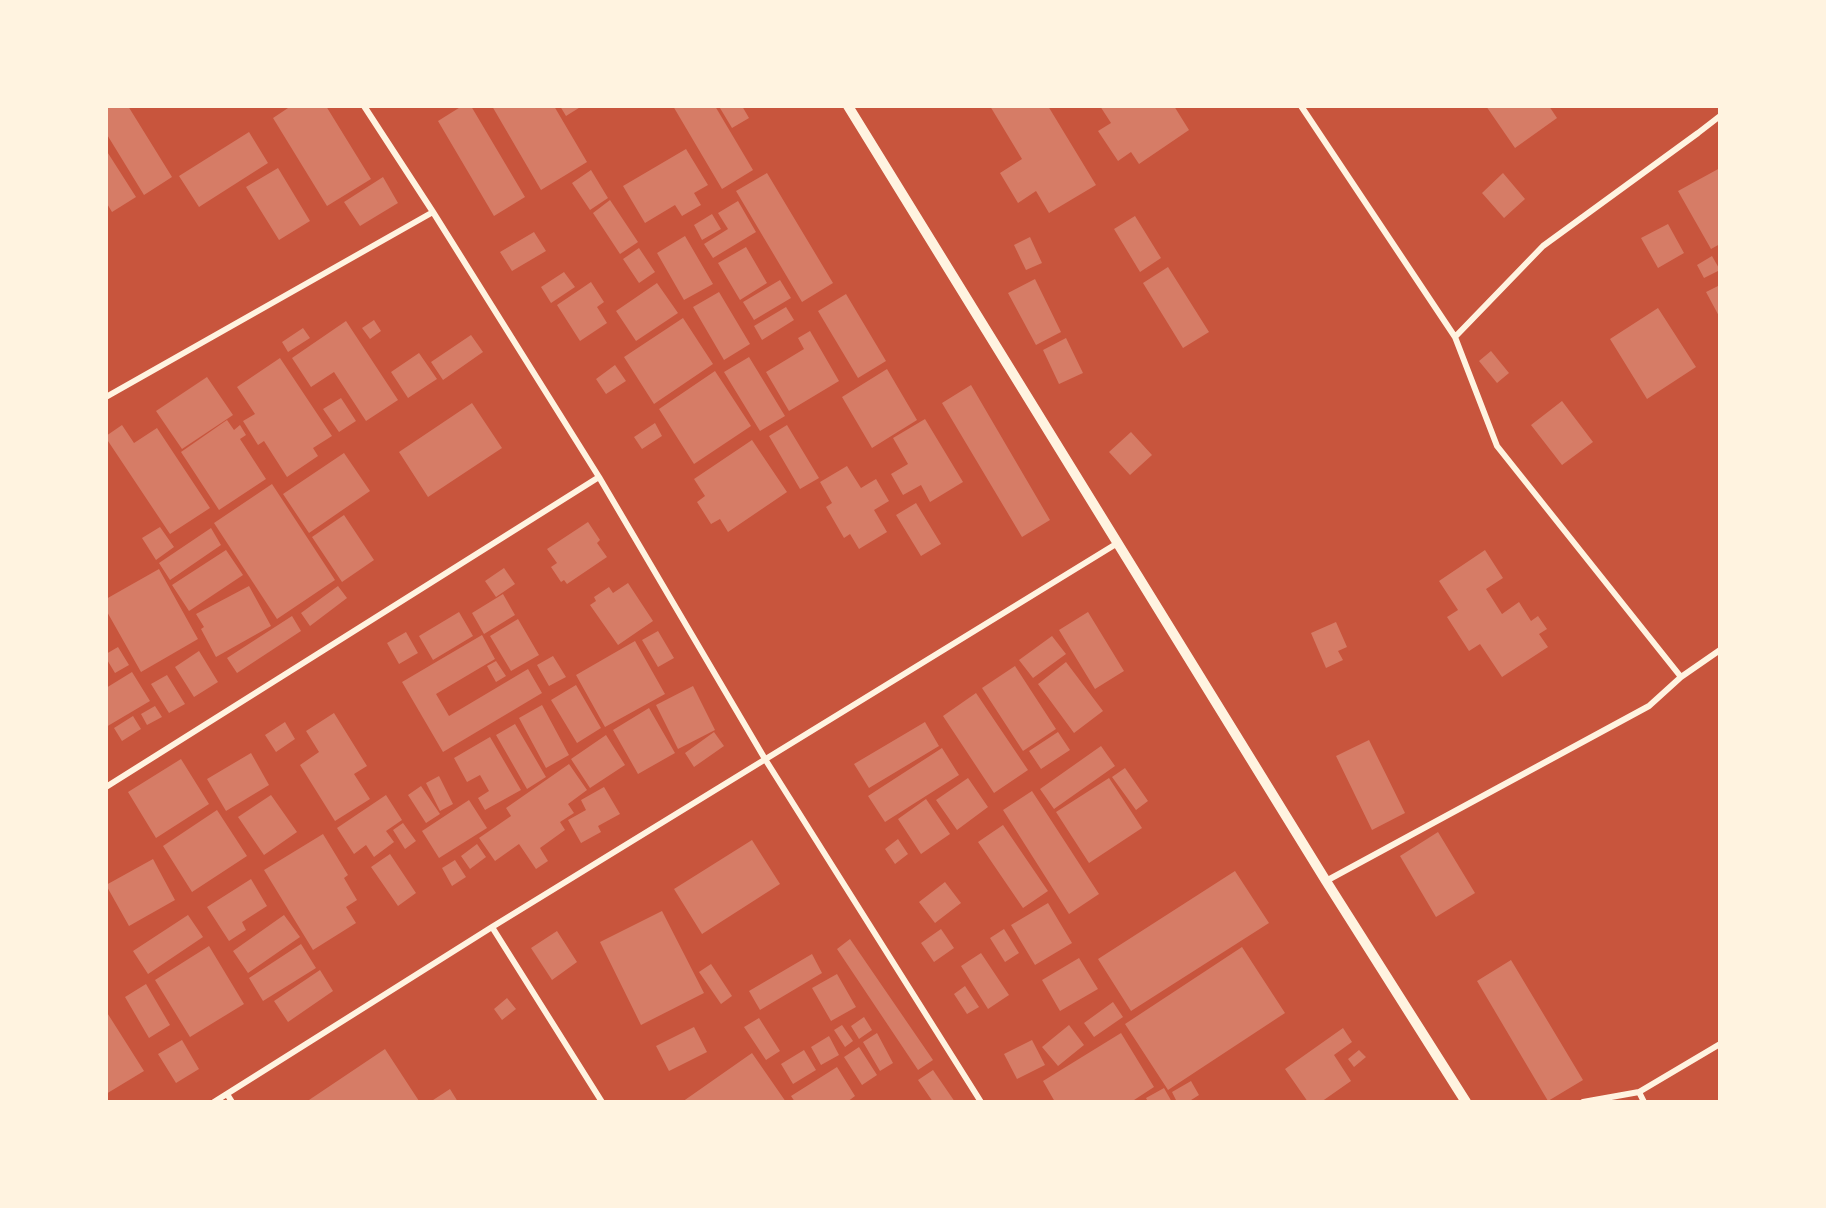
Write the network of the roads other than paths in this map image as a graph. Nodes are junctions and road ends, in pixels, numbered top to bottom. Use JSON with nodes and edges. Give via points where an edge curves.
{"nodes":[{"id":1,"x":364,"y":106,"type":"edge"},
{"id":2,"x":848,"y":106,"type":"edge"},
{"id":3,"x":1301,"y":106,"type":"edge"},
{"id":4,"x":1719,"y":116,"type":"edge"},
{"id":5,"x":433,"y":212,"type":"junction"},
{"id":6,"x":1455,"y":337,"type":"junction"},
{"id":7,"x":106,"y":397,"type":"edge"},
{"id":8,"x":599,"y":477,"type":"junction"},
{"id":9,"x":1116,"y":544,"type":"junction"},
{"id":10,"x":1719,"y":650,"type":"edge"},
{"id":11,"x":1681,"y":677,"type":"junction"},
{"id":12,"x":765,"y":759,"type":"junction"},
{"id":13,"x":106,"y":787,"type":"edge"},
{"id":14,"x":1326,"y":881,"type":"junction"},
{"id":15,"x":492,"y":927,"type":"junction"},
{"id":16,"x":1719,"y":1044,"type":"edge"},
{"id":17,"x":1639,"y":1092,"type":"junction"},
{"id":18,"x":227,"y":1094,"type":"junction"},
{"id":19,"x":214,"y":1101,"type":"edge"},
{"id":20,"x":232,"y":1101,"type":"edge"},
{"id":21,"x":602,"y":1101,"type":"edge"},
{"id":22,"x":981,"y":1101,"type":"edge"},
{"id":23,"x":1466,"y":1101,"type":"edge"},
{"id":24,"x":1583,"y":1101,"type":"edge"},
{"id":25,"x":1644,"y":1101,"type":"edge"}],
"edges":[{"from":1,"to":5,"type":"street"},
{"from":2,"to":9,"type":"street"},
{"from":3,"to":6,"type":"street"},
{"from":4,"to":6,"type":"street","via":[[1543,246]]},
{"from":5,"to":7,"type":"street"},
{"from":5,"to":8,"type":"street"},
{"from":6,"to":11,"type":"street","via":[[1497,446]]},
{"from":8,"to":12,"type":"street"},
{"from":8,"to":13,"type":"street"},
{"from":9,"to":12,"type":"street"},
{"from":9,"to":14,"type":"street"},
{"from":10,"to":11,"type":"street"},
{"from":11,"to":14,"type":"street","via":[[1649,706]]},
{"from":12,"to":15,"type":"street"},
{"from":12,"to":22,"type":"street"},
{"from":14,"to":23,"type":"street"},
{"from":15,"to":18,"type":"street"},
{"from":15,"to":21,"type":"street"},
{"from":16,"to":17,"type":"street"},
{"from":17,"to":24,"type":"street"},
{"from":17,"to":25,"type":"street"},
{"from":18,"to":19,"type":"street"},
{"from":18,"to":20,"type":"street"}]}
